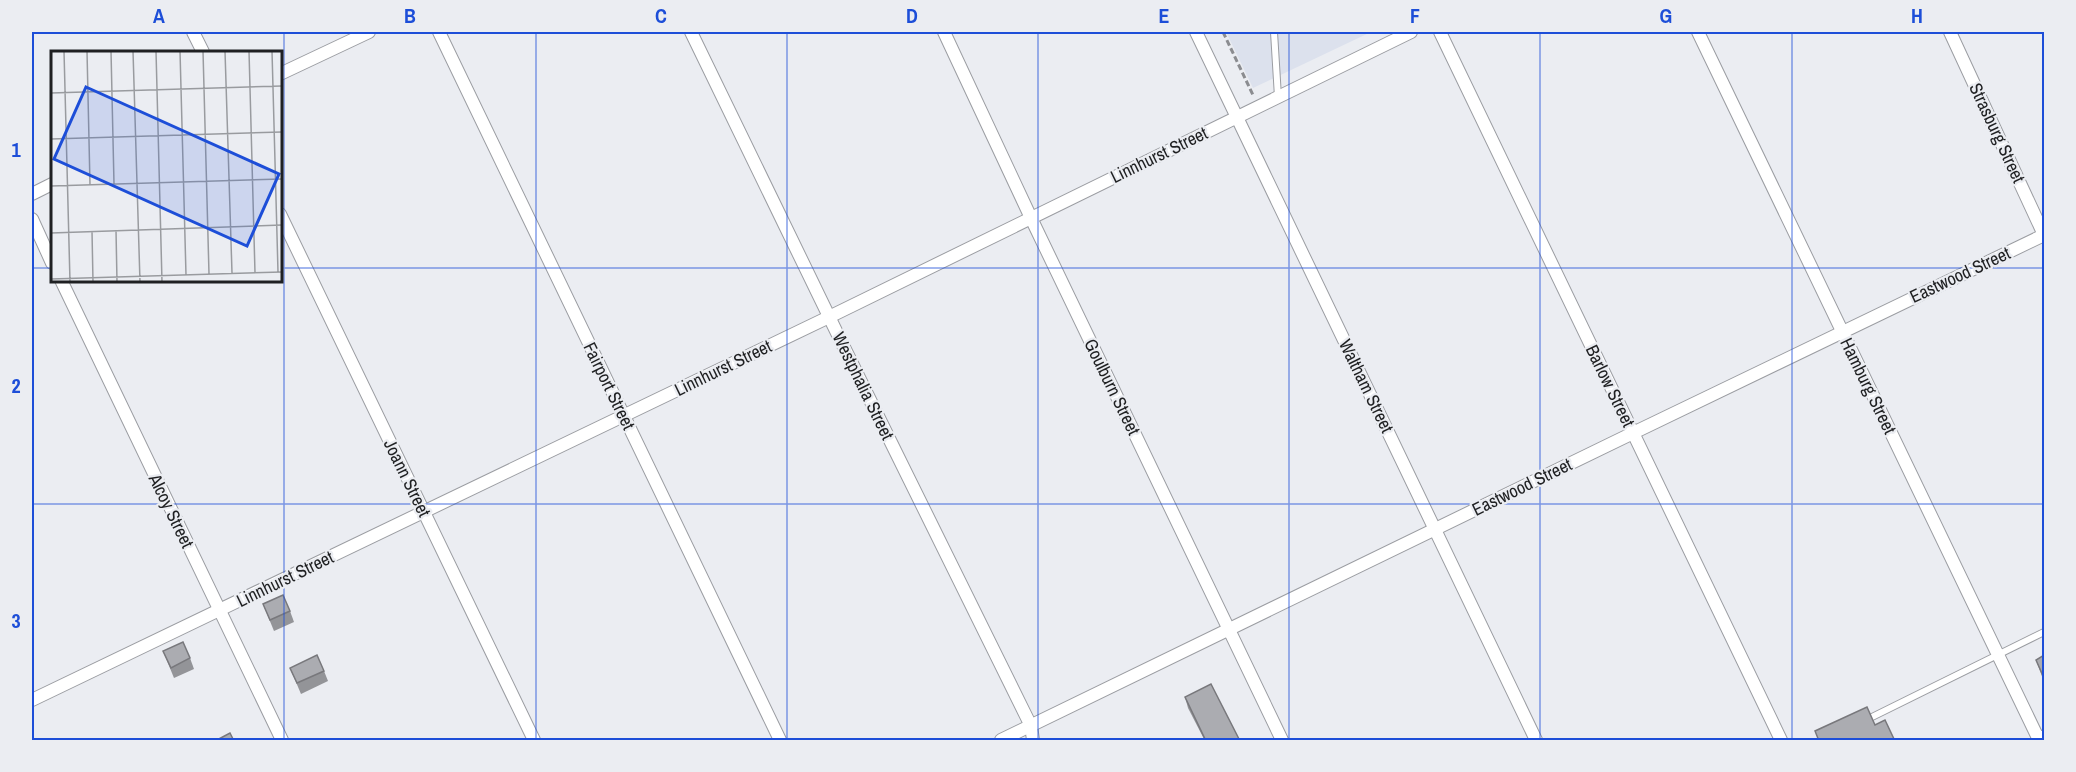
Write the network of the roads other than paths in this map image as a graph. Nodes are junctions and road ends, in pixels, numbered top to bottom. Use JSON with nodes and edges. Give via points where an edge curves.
{"nodes":[{"id":1,"x":193,"y":32,"type":"edge"},
{"id":2,"x":369,"y":32,"type":"edge"},
{"id":3,"x":440,"y":32,"type":"edge"},
{"id":4,"x":691,"y":32,"type":"edge"},
{"id":5,"x":944,"y":32,"type":"edge"},
{"id":6,"x":1196,"y":32,"type":"edge"},
{"id":7,"x":1274,"y":32,"type":"edge"},
{"id":8,"x":1411,"y":32,"type":"edge"},
{"id":9,"x":1440,"y":32,"type":"edge"},
{"id":10,"x":1698,"y":32,"type":"edge"},
{"id":11,"x":1950,"y":32,"type":"edge"},
{"id":12,"x":202,"y":51,"type":"edge"},
{"id":13,"x":282,"y":73,"type":"edge"},
{"id":14,"x":1278,"y":97,"type":"junction"},
{"id":15,"x":1237,"y":117,"type":"junction"},
{"id":16,"x":51,"y":184,"type":"edge"},
{"id":17,"x":32,"y":194,"type":"edge"},
{"id":18,"x":282,"y":218,"type":"edge"},
{"id":19,"x":1031,"y":218,"type":"junction"},
{"id":20,"x":32,"y":219,"type":"edge"},
{"id":21,"x":2044,"y":235,"type":"edge"},
{"id":22,"x":51,"y":261,"type":"edge"},
{"id":23,"x":62,"y":282,"type":"edge"},
{"id":24,"x":829,"y":317,"type":"junction"},
{"id":25,"x":1842,"y":331,"type":"junction"},
{"id":26,"x":623,"y":416,"type":"junction"},
{"id":27,"x":1633,"y":433,"type":"junction"},
{"id":28,"x":423,"y":512,"type":"junction"},
{"id":29,"x":1434,"y":530,"type":"junction"},
{"id":30,"x":219,"y":610,"type":"junction"},
{"id":31,"x":1230,"y":631,"type":"junction"},
{"id":32,"x":2044,"y":632,"type":"edge"},
{"id":33,"x":1998,"y":655,"type":"junction"},
{"id":34,"x":32,"y":700,"type":"edge"},
{"id":35,"x":1855,"y":725,"type":"edge"},
{"id":36,"x":1031,"y":726,"type":"junction"},
{"id":37,"x":2044,"y":738,"type":"edge"},
{"id":38,"x":282,"y":741,"type":"edge"},
{"id":39,"x":534,"y":741,"type":"edge"},
{"id":40,"x":780,"y":741,"type":"edge"},
{"id":41,"x":1001,"y":741,"type":"edge"},
{"id":42,"x":1033,"y":741,"type":"edge"},
{"id":43,"x":1282,"y":741,"type":"edge"},
{"id":44,"x":1536,"y":741,"type":"edge"},
{"id":45,"x":1781,"y":741,"type":"edge"},
{"id":46,"x":2039,"y":741,"type":"edge"}],
"edges":[{"from":1,"to":12,"type":"street"},
{"from":2,"to":13,"type":"street"},
{"from":3,"to":26,"type":"street","name":"Fairport Street"},
{"from":4,"to":24,"type":"street","name":"Westphalia Street"},
{"from":5,"to":19,"type":"street","name":"Goulburn Street"},
{"from":6,"to":15,"type":"street","name":"Waltham Street"},
{"from":7,"to":14,"type":"lane"},
{"from":8,"to":14,"type":"street","name":"Linnhurst Street"},
{"from":9,"to":27,"type":"street","name":"Barlow Street"},
{"from":10,"to":25,"type":"street","name":"Hamburg Street"},
{"from":11,"to":21,"type":"street","name":"Strasburg Street"},
{"from":14,"to":15,"type":"street","name":"Linnhurst Street"},
{"from":15,"to":19,"type":"street","name":"Linnhurst Street"},
{"from":15,"to":29,"type":"street","name":"Waltham Street"},
{"from":16,"to":17,"type":"street"},
{"from":18,"to":28,"type":"street","name":"Joann Street"},
{"from":19,"to":24,"type":"street","name":"Linnhurst Street"},
{"from":19,"to":31,"type":"street","name":"Goulburn Street"},
{"from":20,"to":22,"type":"street"},
{"from":21,"to":25,"type":"street","name":"Eastwood Street"},
{"from":23,"to":30,"type":"street","name":"Alcoy Street"},
{"from":24,"to":26,"type":"street","name":"Linnhurst Street"},
{"from":24,"to":36,"type":"street","name":"Westphalia Street"},
{"from":25,"to":27,"type":"street","name":"Eastwood Street"},
{"from":25,"to":33,"type":"street","name":"Hamburg Street"},
{"from":26,"to":28,"type":"street","name":"Linnhurst Street"},
{"from":26,"to":40,"type":"street","name":"Fairport Street"},
{"from":27,"to":29,"type":"street","name":"Eastwood Street"},
{"from":27,"to":45,"type":"street","name":"Barlow Street"},
{"from":28,"to":30,"type":"street","name":"Linnhurst Street"},
{"from":28,"to":39,"type":"street","name":"Joann Street"},
{"from":29,"to":31,"type":"street","name":"Eastwood Street"},
{"from":29,"to":44,"type":"street","name":"Waltham Street"},
{"from":30,"to":34,"type":"street","name":"Linnhurst Street"},
{"from":30,"to":38,"type":"street","name":"Alcoy Street"},
{"from":31,"to":36,"type":"street","name":"Eastwood Street"},
{"from":31,"to":43,"type":"street","name":"Goulburn Street"},
{"from":32,"to":33,"type":"lane"},
{"from":33,"to":35,"type":"lane"},
{"from":33,"to":46,"type":"street","name":"Hamburg Street"},
{"from":36,"to":41,"type":"street","name":"Eastwood Street"},
{"from":36,"to":42,"type":"street","name":"Westphalia Street"},
{"from":37,"to":46,"type":"street"}]}
